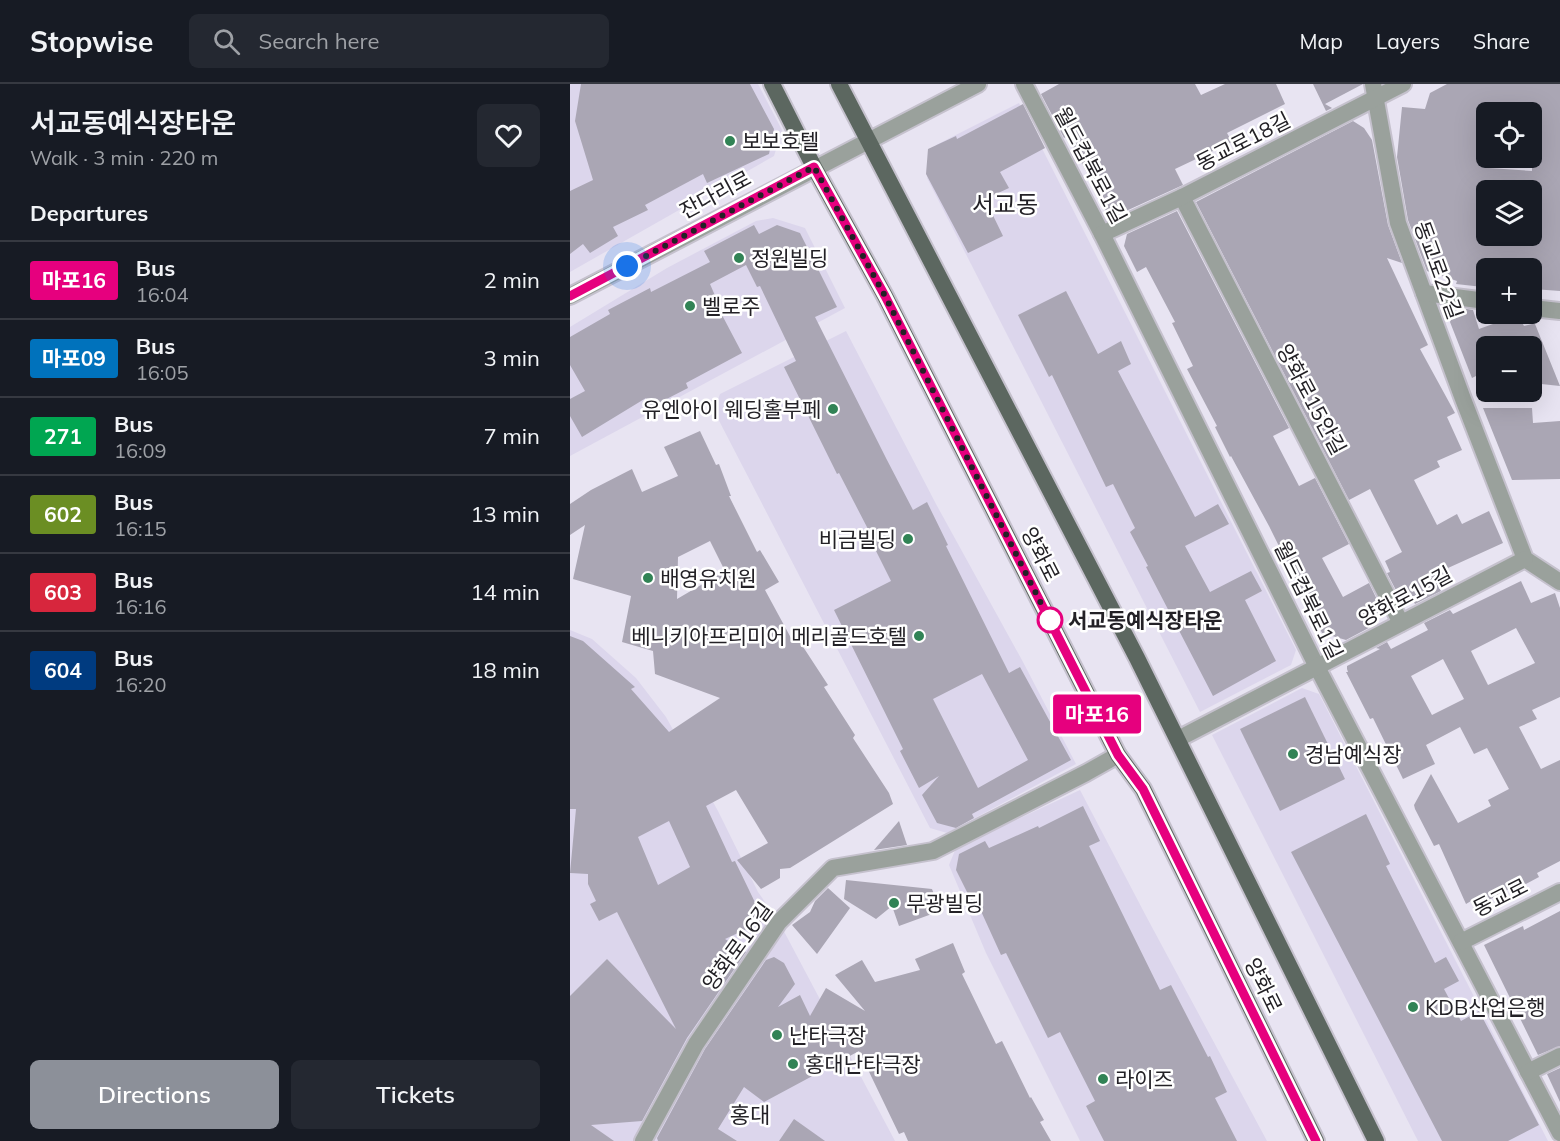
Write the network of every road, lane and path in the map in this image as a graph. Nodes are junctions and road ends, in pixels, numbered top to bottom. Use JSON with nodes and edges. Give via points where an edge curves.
{"nodes":[{"id":1,"x":772,"y":84,"type":"edge"},
{"id":2,"x":839,"y":84,"type":"edge"},
{"id":3,"x":978,"y":84,"type":"edge"},
{"id":4,"x":1024,"y":84,"type":"edge"},
{"id":5,"x":1402,"y":84,"type":"edge"},
{"id":6,"x":1374,"y":91,"type":"edge"},
{"id":7,"x":868,"y":141,"type":"junction"},
{"id":8,"x":814,"y":167,"type":"junction"},
{"id":9,"x":1182,"y":197,"type":"junction"},
{"id":10,"x":1102,"y":234,"type":"junction"},
{"id":11,"x":1424,"y":293,"type":"junction"},
{"id":12,"x":570,"y":296,"type":"edge"},
{"id":13,"x":1476,"y":300,"type":"edge"},
{"id":14,"x":1542,"y":309,"type":"edge"},
{"id":15,"x":1560,"y":311,"type":"edge"},
{"id":16,"x":1525,"y":559,"type":"junction"},
{"id":17,"x":1560,"y":582,"type":"edge"},
{"id":18,"x":1401,"y":623,"type":"junction"},
{"id":19,"x":1317,"y":668,"type":"junction"},
{"id":20,"x":1178,"y":739,"type":"junction"},
{"id":21,"x":1118,"y":755,"type":"junction"},
{"id":22,"x":1560,"y":892,"type":"edge"},
{"id":23,"x":1461,"y":942,"type":"junction"},
{"id":24,"x":1560,"y":1056,"type":"edge"},
{"id":25,"x":1528,"y":1072,"type":"junction"},
{"id":26,"x":1560,"y":1133,"type":"edge"},
{"id":27,"x":643,"y":1141,"type":"edge"},
{"id":28,"x":1316,"y":1141,"type":"edge"},
{"id":29,"x":1376,"y":1141,"type":"edge"}],
"edges":[{"from":1,"to":8,"type":"main road","name":"양화로"},
{"from":2,"to":7,"type":"main road","name":"양화로"},
{"from":3,"to":7,"type":"street","name":"잔다리로"},
{"from":4,"to":10,"type":"street","name":"월드컵북로1길"},
{"from":5,"to":6,"type":"street","name":"동교로18길"},
{"from":6,"to":9,"type":"street","name":"동교로18길"},
{"from":6,"to":11,"type":"street","name":"동교로22길","via":[[1398,223]]},
{"from":7,"to":8,"type":"street","name":"잔다리로"},
{"from":7,"to":20,"type":"main road","name":"양화로"},
{"from":8,"to":12,"type":"street","name":"잔다리로"},
{"from":8,"to":21,"type":"main road","name":"양화로","via":[[885,296]]},
{"from":9,"to":10,"type":"street","name":"동교로18길"},
{"from":9,"to":18,"type":"street","name":"양화로15안길"},
{"from":10,"to":19,"type":"street","name":"월드컵북로1길"},
{"from":11,"to":13,"type":"street"},
{"from":11,"to":16,"type":"street","name":"동교로22길"},
{"from":14,"to":15,"type":"street"},
{"from":16,"to":17,"type":"street"},
{"from":16,"to":18,"type":"street","name":"양화로15길"},
{"from":18,"to":19,"type":"street","name":"양화로15길"},
{"from":19,"to":20,"type":"street","name":"양화로15길"},
{"from":19,"to":23,"type":"street","name":"월드컵북로1길"},
{"from":20,"to":29,"type":"main road","name":"양화로"},
{"from":21,"to":27,"type":"street","name":"양화로16길","via":[[933,851],[833,868],[779,922],[696,1044]]},
{"from":21,"to":28,"type":"main road","name":"양화로","via":[[1143,789]]},
{"from":22,"to":23,"type":"street","name":"동교로"},
{"from":23,"to":25,"type":"street","name":"월드컵북로1길"},
{"from":24,"to":25,"type":"street"},
{"from":25,"to":26,"type":"street","name":"월드컵북로1길"}]}
